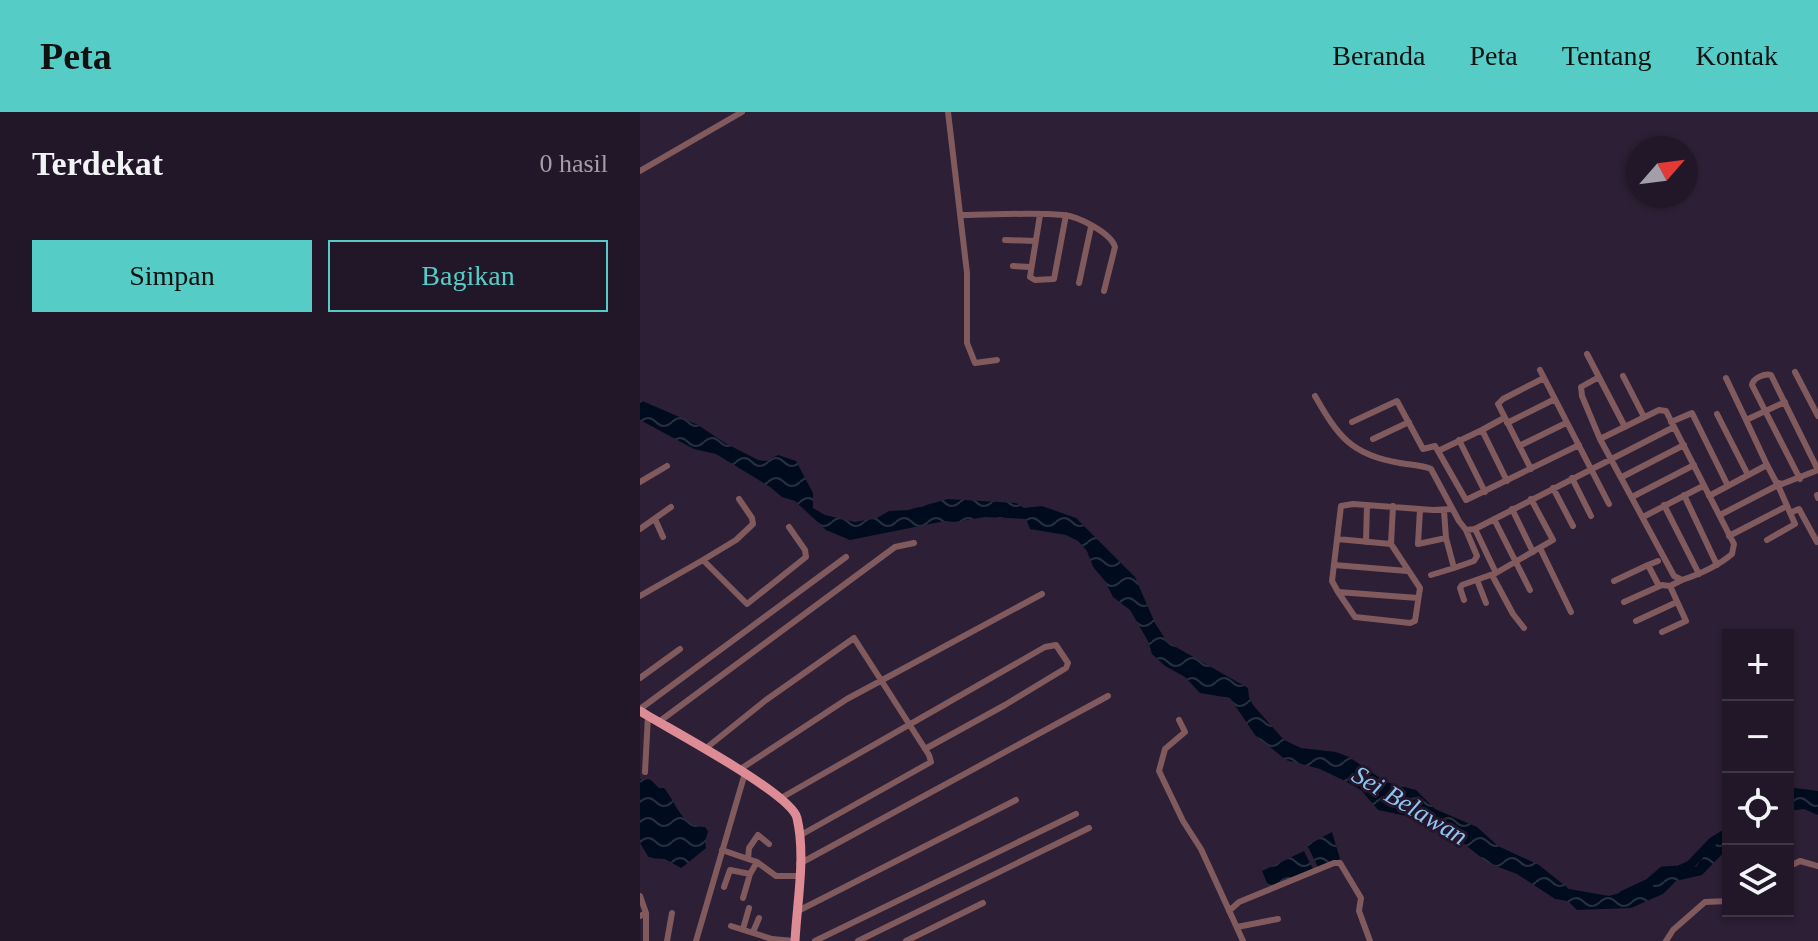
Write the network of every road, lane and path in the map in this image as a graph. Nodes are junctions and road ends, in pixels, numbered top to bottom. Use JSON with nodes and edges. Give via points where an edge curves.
{"nodes":[{"id":1,"x":742,"y":112,"type":"edge"},
{"id":2,"x":948,"y":112,"type":"edge"},
{"id":3,"x":640,"y":171,"type":"edge"},
{"id":4,"x":961,"y":215,"type":"junction"},
{"id":5,"x":1040,"y":215,"type":"junction"},
{"id":6,"x":1066,"y":215,"type":"junction"},
{"id":7,"x":1091,"y":227,"type":"junction"},
{"id":8,"x":1005,"y":240,"type":"dead end"},
{"id":9,"x":1035,"y":241,"type":"junction"},
{"id":10,"x":1013,"y":266,"type":"dead end"},
{"id":11,"x":1030,"y":267,"type":"junction"},
{"id":12,"x":1079,"y":283,"type":"dead end"},
{"id":13,"x":1104,"y":291,"type":"dead end"},
{"id":14,"x":1587,"y":354,"type":"dead end"},
{"id":15,"x":997,"y":360,"type":"dead end"},
{"id":16,"x":1540,"y":370,"type":"dead end"},
{"id":17,"x":1795,"y":372,"type":"dead end"},
{"id":18,"x":1623,"y":376,"type":"dead end"},
{"id":19,"x":1599,"y":377,"type":"junction"},
{"id":20,"x":1544,"y":378,"type":"junction"},
{"id":21,"x":1726,"y":378,"type":"dead end"},
{"id":22,"x":1315,"y":396,"type":"dead end"},
{"id":23,"x":1555,"y":399,"type":"junction"},
{"id":24,"x":1785,"y":402,"type":"junction"},
{"id":25,"x":1766,"y":411,"type":"junction"},
{"id":26,"x":1717,"y":414,"type":"dead end"},
{"id":27,"x":1818,"y":416,"type":"edge"},
{"id":28,"x":1644,"y":417,"type":"junction"},
{"id":29,"x":1746,"y":420,"type":"junction"},
{"id":30,"x":1506,"y":421,"type":"junction"},
{"id":31,"x":1352,"y":422,"type":"dead end"},
{"id":32,"x":1409,"y":422,"type":"junction"},
{"id":33,"x":1566,"y":423,"type":"junction"},
{"id":34,"x":1673,"y":424,"type":"junction"},
{"id":35,"x":1625,"y":427,"type":"junction"},
{"id":36,"x":1482,"y":430,"type":"junction"},
{"id":37,"x":1373,"y":439,"type":"dead end"},
{"id":38,"x":1600,"y":439,"type":"junction"},
{"id":39,"x":1459,"y":440,"type":"junction"},
{"id":40,"x":1579,"y":445,"type":"junction"},
{"id":41,"x":1684,"y":445,"type":"junction"},
{"id":42,"x":1519,"y":446,"type":"junction"},
{"id":43,"x":1438,"y":451,"type":"junction"},
{"id":44,"x":1612,"y":459,"type":"junction"},
{"id":45,"x":1694,"y":465,"type":"junction"},
{"id":46,"x":1767,"y":465,"type":"junction"},
{"id":47,"x":667,"y":466,"type":"dead end"},
{"id":48,"x":1591,"y":468,"type":"junction"},
{"id":49,"x":1531,"y":469,"type":"junction"},
{"id":50,"x":1818,"y":470,"type":"edge"},
{"id":51,"x":1748,"y":475,"type":"junction"},
{"id":52,"x":1622,"y":477,"type":"junction"},
{"id":53,"x":1572,"y":478,"type":"junction"},
{"id":54,"x":1800,"y":479,"type":"junction"},
{"id":55,"x":1507,"y":481,"type":"junction"},
{"id":56,"x":640,"y":482,"type":"edge"},
{"id":57,"x":1778,"y":484,"type":"junction"},
{"id":58,"x":1703,"y":486,"type":"junction"},
{"id":59,"x":1728,"y":486,"type":"junction"},
{"id":60,"x":1553,"y":488,"type":"junction"},
{"id":61,"x":1485,"y":492,"type":"junction"},
{"id":62,"x":1684,"y":495,"type":"junction"},
{"id":63,"x":1709,"y":496,"type":"junction"},
{"id":64,"x":1632,"y":497,"type":"junction"},
{"id":65,"x":739,"y":499,"type":"dead end"},
{"id":66,"x":1531,"y":499,"type":"junction"},
{"id":67,"x":1609,"y":504,"type":"dead end"},
{"id":68,"x":1367,"y":505,"type":"junction"},
{"id":69,"x":1664,"y":505,"type":"junction"},
{"id":70,"x":1393,"y":506,"type":"junction"},
{"id":71,"x":671,"y":507,"type":"dead end"},
{"id":72,"x":1574,"y":508,"type":"dead end"},
{"id":73,"x":1512,"y":509,"type":"junction"},
{"id":74,"x":1788,"y":509,"type":"junction"},
{"id":75,"x":1420,"y":510,"type":"junction"},
{"id":76,"x":1448,"y":510,"type":"junction"},
{"id":77,"x":1566,"y":512,"type":"junction"},
{"id":78,"x":1720,"y":515,"type":"junction"},
{"id":79,"x":1591,"y":516,"type":"dead end"},
{"id":80,"x":1643,"y":517,"type":"junction"},
{"id":81,"x":655,"y":519,"type":"junction"},
{"id":82,"x":1494,"y":519,"type":"junction"},
{"id":83,"x":1573,"y":526,"type":"dead end"},
{"id":84,"x":789,"y":527,"type":"dead end"},
{"id":85,"x":640,"y":529,"type":"edge"},
{"id":86,"x":1475,"y":529,"type":"junction"},
{"id":87,"x":1466,"y":530,"type":"junction"},
{"id":88,"x":1729,"y":536,"type":"junction"},
{"id":89,"x":663,"y":537,"type":"dead end"},
{"id":90,"x":1446,"y":538,"type":"junction"},
{"id":91,"x":1337,"y":539,"type":"junction"},
{"id":92,"x":1767,"y":540,"type":"dead end"},
{"id":93,"x":1366,"y":542,"type":"junction"},
{"id":94,"x":914,"y":543,"type":"dead end"},
{"id":95,"x":1818,"y":543,"type":"edge"},
{"id":96,"x":1391,"y":544,"type":"junction"},
{"id":97,"x":1537,"y":550,"type":"junction"},
{"id":98,"x":846,"y":557,"type":"dead end"},
{"id":99,"x":703,"y":560,"type":"junction"},
{"id":100,"x":1658,"y":561,"type":"dead end"},
{"id":101,"x":1561,"y":562,"type":"dead end"},
{"id":102,"x":1515,"y":563,"type":"junction"},
{"id":103,"x":1334,"y":565,"type":"junction"},
{"id":104,"x":1648,"y":565,"type":"junction"},
{"id":105,"x":1717,"y":565,"type":"junction"},
{"id":106,"x":1550,"y":567,"type":"junction"},
{"id":107,"x":1454,"y":568,"type":"junction"},
{"id":108,"x":1407,"y":571,"type":"junction"},
{"id":109,"x":1494,"y":574,"type":"junction"},
{"id":110,"x":1699,"y":574,"type":"junction"},
{"id":111,"x":1431,"y":575,"type":"dead end"},
{"id":112,"x":1477,"y":580,"type":"junction"},
{"id":113,"x":1682,"y":580,"type":"junction"},
{"id":114,"x":1614,"y":581,"type":"dead end"},
{"id":115,"x":1659,"y":586,"type":"junction"},
{"id":116,"x":1670,"y":586,"type":"junction"},
{"id":117,"x":1530,"y":590,"type":"dead end"},
{"id":118,"x":1338,"y":592,"type":"junction"},
{"id":119,"x":1042,"y":594,"type":"dead end"},
{"id":120,"x":640,"y":596,"type":"edge"},
{"id":121,"x":1418,"y":598,"type":"junction"},
{"id":122,"x":1464,"y":600,"type":"dead end"},
{"id":123,"x":1624,"y":602,"type":"dead end"},
{"id":124,"x":1677,"y":602,"type":"junction"},
{"id":125,"x":1486,"y":603,"type":"dead end"},
{"id":126,"x":1571,"y":612,"type":"dead end"},
{"id":127,"x":1636,"y":621,"type":"dead end"},
{"id":128,"x":1524,"y":628,"type":"dead end"},
{"id":129,"x":1662,"y":632,"type":"dead end"},
{"id":130,"x":680,"y":649,"type":"dead end"},
{"id":131,"x":640,"y":678,"type":"edge"},
{"id":132,"x":882,"y":680,"type":"junction"},
{"id":133,"x":1108,"y":696,"type":"dead end"},
{"id":134,"x":643,"y":712,"type":"edge"},
{"id":135,"x":1179,"y":720,"type":"dead end"},
{"id":136,"x":660,"y":721,"type":"junction"},
{"id":137,"x":909,"y":724,"type":"junction"},
{"id":138,"x":705,"y":749,"type":"junction"},
{"id":139,"x":925,"y":749,"type":"junction"},
{"id":140,"x":645,"y":772,"type":"dead end"},
{"id":141,"x":742,"y":772,"type":"junction"},
{"id":142,"x":781,"y":798,"type":"junction"},
{"id":143,"x":1016,"y":800,"type":"dead end"},
{"id":144,"x":1076,"y":814,"type":"dead end"},
{"id":145,"x":1089,"y":828,"type":"dead end"},
{"id":146,"x":799,"y":836,"type":"junction"},
{"id":147,"x":769,"y":844,"type":"dead end"},
{"id":148,"x":722,"y":850,"type":"junction"},
{"id":149,"x":748,"y":859,"type":"junction"},
{"id":150,"x":757,"y":862,"type":"junction"},
{"id":151,"x":799,"y":864,"type":"junction"},
{"id":152,"x":1794,"y":864,"type":"edge"},
{"id":153,"x":1818,"y":866,"type":"edge"},
{"id":154,"x":750,"y":874,"type":"junction"},
{"id":155,"x":799,"y":876,"type":"junction"},
{"id":156,"x":724,"y":887,"type":"dead end"},
{"id":157,"x":640,"y":896,"type":"edge"},
{"id":158,"x":743,"y":898,"type":"dead end"},
{"id":159,"x":1722,"y":901,"type":"edge"},
{"id":160,"x":983,"y":903,"type":"dead end"},
{"id":161,"x":749,"y":908,"type":"dead end"},
{"id":162,"x":1229,"y":911,"type":"junction"},
{"id":163,"x":796,"y":912,"type":"junction"},
{"id":164,"x":672,"y":913,"type":"dead end"},
{"id":165,"x":643,"y":915,"type":"edge"},
{"id":166,"x":759,"y":918,"type":"dead end"},
{"id":167,"x":1278,"y":919,"type":"dead end"},
{"id":168,"x":731,"y":926,"type":"dead end"},
{"id":169,"x":1237,"y":927,"type":"junction"},
{"id":170,"x":743,"y":929,"type":"junction"},
{"id":171,"x":753,"y":932,"type":"junction"},
{"id":172,"x":646,"y":941,"type":"edge"},
{"id":173,"x":667,"y":941,"type":"edge"},
{"id":174,"x":696,"y":941,"type":"edge"},
{"id":175,"x":794,"y":941,"type":"edge"},
{"id":176,"x":815,"y":941,"type":"edge"},
{"id":177,"x":858,"y":941,"type":"edge"},
{"id":178,"x":906,"y":941,"type":"edge"},
{"id":179,"x":1243,"y":941,"type":"edge"},
{"id":180,"x":1370,"y":941,"type":"edge"},
{"id":181,"x":1666,"y":941,"type":"edge"}],
"edges":[{"from":1,"to":3,"type":"street"},
{"from":2,"to":4,"type":"street"},
{"from":4,"to":5,"type":"street"},
{"from":4,"to":15,"type":"street","via":[[967,343],[975,363]]},
{"from":5,"to":6,"type":"street"},
{"from":5,"to":9,"type":"street"},
{"from":6,"to":7,"type":"street"},
{"from":6,"to":11,"type":"street","via":[[1054,279],[1031,279]]},
{"from":7,"to":12,"type":"street"},
{"from":7,"to":13,"type":"street","via":[[1115,243]]},
{"from":8,"to":9,"type":"street"},
{"from":9,"to":11,"type":"street"},
{"from":10,"to":11,"type":"street"},
{"from":14,"to":19,"type":"street"},
{"from":16,"to":20,"type":"street"},
{"from":17,"to":27,"type":"street"},
{"from":18,"to":28,"type":"street"},
{"from":19,"to":35,"type":"street"},
{"from":19,"to":38,"type":"street","via":[[1583,385],[1581,392]]},
{"from":20,"to":23,"type":"street"},
{"from":20,"to":30,"type":"street","via":[[1498,402]]},
{"from":21,"to":29,"type":"street"},
{"from":22,"to":76,"type":"street","via":[[1342,439],[1359,450],[1431,469]]},
{"from":23,"to":30,"type":"street"},
{"from":23,"to":33,"type":"street"},
{"from":24,"to":25,"type":"street"},
{"from":24,"to":25,"type":"street","via":[[1766,374],[1752,385]]},
{"from":24,"to":50,"type":"street"},
{"from":25,"to":29,"type":"street"},
{"from":25,"to":54,"type":"street"},
{"from":26,"to":51,"type":"street"},
{"from":28,"to":34,"type":"street","via":[[1664,409]]},
{"from":28,"to":35,"type":"street"},
{"from":29,"to":46,"type":"street"},
{"from":30,"to":36,"type":"street"},
{"from":30,"to":42,"type":"street"},
{"from":31,"to":32,"type":"street","via":[[1397,401]]},
{"from":32,"to":37,"type":"street"},
{"from":32,"to":43,"type":"street","via":[[1423,449],[1435,446]]},
{"from":33,"to":40,"type":"street"},
{"from":33,"to":42,"type":"street"},
{"from":34,"to":41,"type":"street"},
{"from":34,"to":44,"type":"street"},
{"from":34,"to":59,"type":"street","via":[[1692,413]]},
{"from":35,"to":38,"type":"street"},
{"from":36,"to":39,"type":"street"},
{"from":36,"to":55,"type":"street"},
{"from":38,"to":44,"type":"street"},
{"from":39,"to":43,"type":"street"},
{"from":39,"to":61,"type":"street"},
{"from":40,"to":48,"type":"street"},
{"from":40,"to":49,"type":"street"},
{"from":41,"to":45,"type":"street"},
{"from":41,"to":52,"type":"street"},
{"from":42,"to":49,"type":"street"},
{"from":43,"to":61,"type":"street","via":[[1465,499]]},
{"from":44,"to":48,"type":"street"},
{"from":44,"to":52,"type":"street"},
{"from":45,"to":58,"type":"street"},
{"from":45,"to":64,"type":"street"},
{"from":46,"to":51,"type":"street"},
{"from":46,"to":57,"type":"street"},
{"from":47,"to":56,"type":"street"},
{"from":48,"to":53,"type":"street"},
{"from":48,"to":67,"type":"street"},
{"from":49,"to":55,"type":"street"},
{"from":50,"to":54,"type":"street"},
{"from":51,"to":59,"type":"street"},
{"from":52,"to":64,"type":"street"},
{"from":53,"to":60,"type":"street"},
{"from":53,"to":79,"type":"street"},
{"from":54,"to":57,"type":"street"},
{"from":55,"to":61,"type":"street"},
{"from":57,"to":74,"type":"street"},
{"from":57,"to":78,"type":"street"},
{"from":58,"to":62,"type":"street"},
{"from":58,"to":63,"type":"street"},
{"from":59,"to":63,"type":"street"},
{"from":60,"to":66,"type":"street"},
{"from":60,"to":77,"type":"street"},
{"from":62,"to":69,"type":"street"},
{"from":62,"to":105,"type":"street"},
{"from":63,"to":78,"type":"street"},
{"from":64,"to":80,"type":"street"},
{"from":65,"to":99,"type":"street","via":[[753,524]]},
{"from":66,"to":73,"type":"street"},
{"from":66,"to":97,"type":"street","via":[[1553,540]]},
{"from":68,"to":70,"type":"street"},
{"from":68,"to":91,"type":"street","via":[[1341,506]]},
{"from":68,"to":93,"type":"street"},
{"from":69,"to":80,"type":"street"},
{"from":69,"to":110,"type":"street"},
{"from":70,"to":75,"type":"street"},
{"from":70,"to":96,"type":"street"},
{"from":71,"to":81,"type":"street"},
{"from":72,"to":77,"type":"street"},
{"from":73,"to":82,"type":"street"},
{"from":73,"to":97,"type":"street"},
{"from":74,"to":88,"type":"street"},
{"from":74,"to":92,"type":"street","via":[[1794,527]]},
{"from":74,"to":95,"type":"street","via":[[1799,509]]},
{"from":75,"to":76,"type":"street"},
{"from":75,"to":90,"type":"street","via":[[1418,544]]},
{"from":76,"to":87,"type":"street"},
{"from":76,"to":90,"type":"street"},
{"from":77,"to":83,"type":"street"},
{"from":78,"to":88,"type":"street"},
{"from":80,"to":113,"type":"street","via":[[1674,576]]},
{"from":81,"to":85,"type":"street"},
{"from":81,"to":89,"type":"street"},
{"from":82,"to":86,"type":"street"},
{"from":82,"to":102,"type":"street"},
{"from":84,"to":99,"type":"street","via":[[807,556],[747,604]]},
{"from":86,"to":87,"type":"street"},
{"from":86,"to":109,"type":"street"},
{"from":87,"to":107,"type":"street","via":[[1477,556]]},
{"from":88,"to":105,"type":"street","via":[[1732,554]]},
{"from":90,"to":107,"type":"street"},
{"from":91,"to":93,"type":"street"},
{"from":91,"to":103,"type":"street"},
{"from":93,"to":96,"type":"street"},
{"from":94,"to":136,"type":"street","via":[[895,547]]},
{"from":96,"to":108,"type":"street"},
{"from":97,"to":102,"type":"street"},
{"from":97,"to":106,"type":"street"},
{"from":98,"to":134,"type":"street"},
{"from":99,"to":120,"type":"street"},
{"from":100,"to":104,"type":"street"},
{"from":101,"to":106,"type":"street"},
{"from":102,"to":109,"type":"street"},
{"from":102,"to":117,"type":"street"},
{"from":103,"to":108,"type":"street"},
{"from":103,"to":118,"type":"street","via":[[1332,581]]},
{"from":104,"to":114,"type":"street"},
{"from":104,"to":115,"type":"street"},
{"from":105,"to":110,"type":"street"},
{"from":106,"to":126,"type":"street"},
{"from":107,"to":111,"type":"street"},
{"from":108,"to":121,"type":"street","via":[[1419,585]]},
{"from":109,"to":112,"type":"street"},
{"from":109,"to":128,"type":"street"},
{"from":110,"to":113,"type":"street"},
{"from":112,"to":122,"type":"street","via":[[1460,587]]},
{"from":112,"to":125,"type":"street"},
{"from":113,"to":116,"type":"street"},
{"from":115,"to":116,"type":"street"},
{"from":115,"to":123,"type":"street"},
{"from":116,"to":124,"type":"street"},
{"from":118,"to":121,"type":"street"},
{"from":118,"to":121,"type":"street","via":[[1355,617],[1381,621],[1413,622]]},
{"from":119,"to":132,"type":"street"},
{"from":124,"to":127,"type":"street"},
{"from":124,"to":129,"type":"street","via":[[1686,621]]},
{"from":130,"to":131,"type":"street"},
{"from":132,"to":137,"type":"street"},
{"from":132,"to":138,"type":"street","via":[[854,638]]},
{"from":132,"to":141,"type":"street"},
{"from":133,"to":151,"type":"street"},
{"from":134,"to":136,"type":"main road"},
{"from":134,"to":140,"type":"street"},
{"from":135,"to":162,"type":"street","via":[[1185,732],[1165,749],[1159,771]]},
{"from":136,"to":138,"type":"main road"},
{"from":137,"to":139,"type":"street"},
{"from":137,"to":139,"type":"street","via":[[1052,644],[1067,661],[1066,668],[1016,699]]},
{"from":137,"to":142,"type":"street"},
{"from":138,"to":141,"type":"main road"},
{"from":139,"to":146,"type":"street","via":[[931,758],[928,766]]},
{"from":141,"to":142,"type":"main road"},
{"from":141,"to":148,"type":"street"},
{"from":142,"to":146,"type":"main road","via":[[795,813]]},
{"from":143,"to":163,"type":"street"},
{"from":144,"to":176,"type":"street"},
{"from":145,"to":177,"type":"street"},
{"from":146,"to":151,"type":"main road"},
{"from":147,"to":149,"type":"street","via":[[756,836]]},
{"from":148,"to":149,"type":"street"},
{"from":148,"to":174,"type":"street"},
{"from":149,"to":150,"type":"street"},
{"from":150,"to":154,"type":"street"},
{"from":150,"to":155,"type":"street","via":[[776,876]]},
{"from":151,"to":155,"type":"main road"},
{"from":152,"to":153,"type":"street"},
{"from":154,"to":156,"type":"street","via":[[730,870]]},
{"from":154,"to":158,"type":"street"},
{"from":155,"to":163,"type":"main road"},
{"from":157,"to":165,"type":"street"},
{"from":159,"to":181,"type":"street","via":[[1705,902]]},
{"from":160,"to":178,"type":"street"},
{"from":161,"to":170,"type":"street"},
{"from":162,"to":169,"type":"street"},
{"from":162,"to":180,"type":"street","via":[[1239,902],[1340,863],[1361,898],[1359,911]]},
{"from":163,"to":175,"type":"main road"},
{"from":164,"to":173,"type":"street"},
{"from":165,"to":172,"type":"street"},
{"from":166,"to":171,"type":"street"},
{"from":167,"to":169,"type":"street"},
{"from":168,"to":170,"type":"street"},
{"from":169,"to":179,"type":"street"},
{"from":170,"to":171,"type":"street"},
{"from":171,"to":175,"type":"street"}]}
